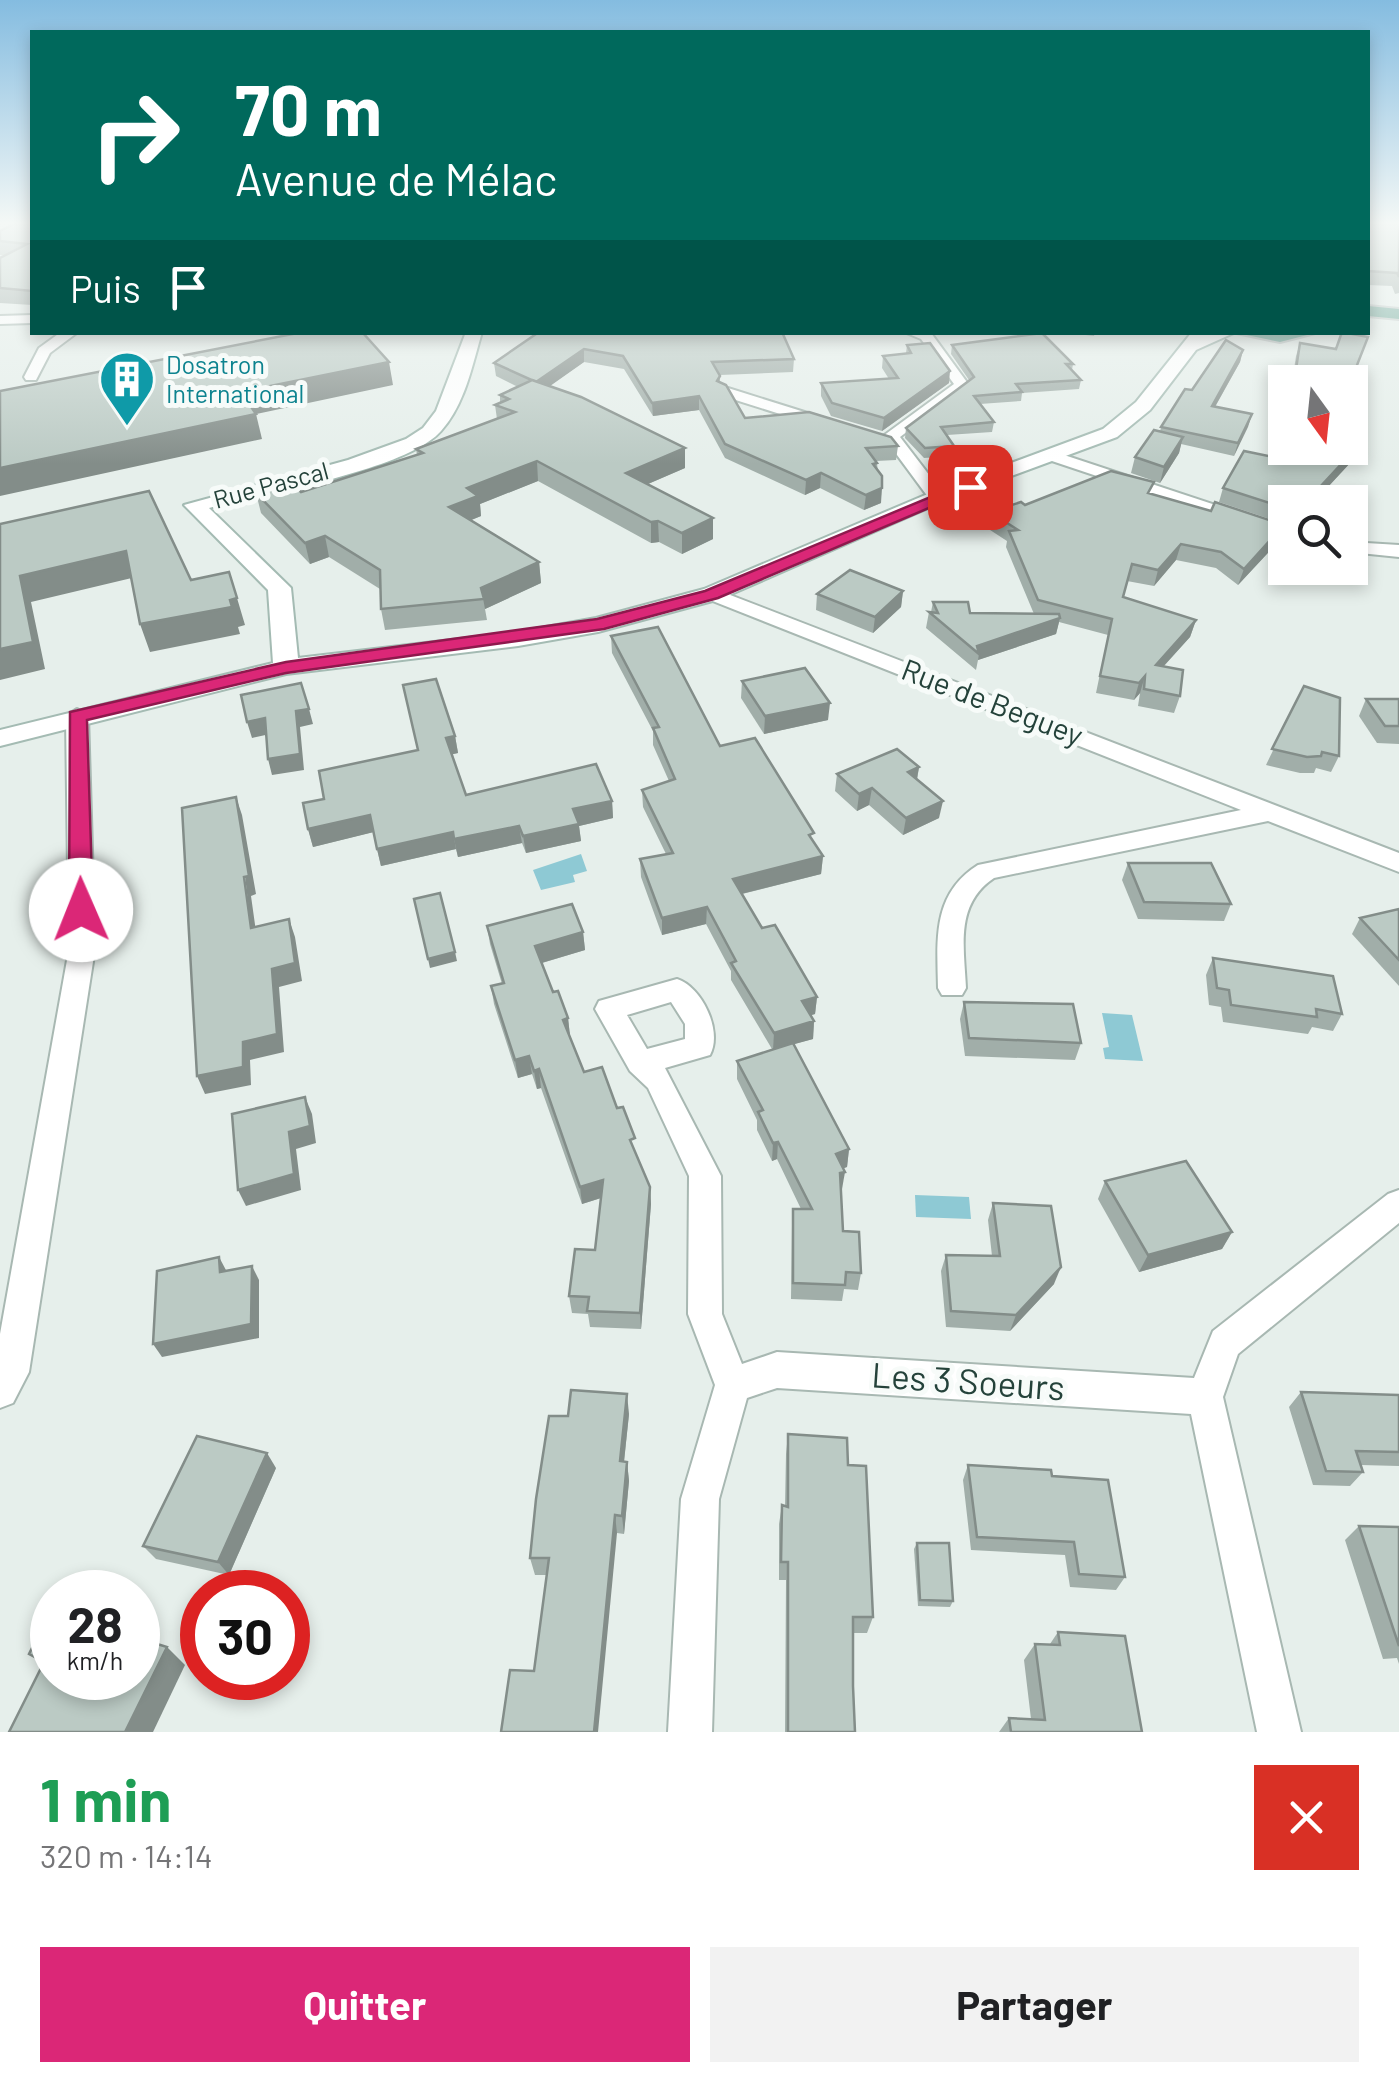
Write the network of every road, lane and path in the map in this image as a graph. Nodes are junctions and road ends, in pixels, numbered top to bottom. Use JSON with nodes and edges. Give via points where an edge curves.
{"nodes":[{"id":1,"x":1370,"y":311,"type":"edge"},
{"id":2,"x":1399,"y":314,"type":"edge"},
{"id":3,"x":30,"y":318,"type":"edge"},
{"id":4,"x":0,"y":320,"type":"edge"},
{"id":5,"x":1370,"y":322,"type":"edge"},
{"id":6,"x":1399,"y":322,"type":"edge"},
{"id":7,"x":66,"y":335,"type":"edge"},
{"id":8,"x":473,"y":335,"type":"edge"},
{"id":9,"x":922,"y":335,"type":"edge"},
{"id":10,"x":1264,"y":335,"type":"edge"},
{"id":11,"x":1292,"y":335,"type":"edge"},
{"id":12,"x":1196,"y":339,"type":"edge"},
{"id":13,"x":31,"y":377,"type":"dead end"},
{"id":14,"x":728,"y":393,"type":"edge"},
{"id":15,"x":842,"y":428,"type":"edge"},
{"id":16,"x":879,"y":440,"type":"edge"},
{"id":17,"x":898,"y":445,"type":"junction"},
{"id":18,"x":1052,"y":456,"type":"junction"},
{"id":19,"x":938,"y":497,"type":"junction"},
{"id":20,"x":1268,"y":528,"type":"edge"},
{"id":21,"x":1368,"y":548,"type":"edge"},
{"id":22,"x":1399,"y":551,"type":"edge"},
{"id":23,"x":712,"y":594,"type":"junction"},
{"id":24,"x":286,"y":667,"type":"junction"},
{"id":25,"x":77,"y":716,"type":"junction"},
{"id":26,"x":0,"y":738,"type":"edge"},
{"id":27,"x":1272,"y":812,"type":"junction"},
{"id":28,"x":1399,"y":863,"type":"edge"},
{"id":29,"x":952,"y":988,"type":"dead end"},
{"id":30,"x":640,"y":1063,"type":"dead end"},
{"id":31,"x":1399,"y":1204,"type":"edge"},
{"id":32,"x":733,"y":1385,"type":"junction"},
{"id":33,"x":0,"y":1390,"type":"edge"},
{"id":34,"x":1204,"y":1397,"type":"junction"},
{"id":35,"x":690,"y":1732,"type":"edge"},
{"id":36,"x":1280,"y":1732,"type":"edge"}],
"edges":[{"from":1,"to":2,"type":"main road"},
{"from":3,"to":4,"type":"street"},
{"from":5,"to":6,"type":"main road"},
{"from":7,"to":13,"type":"street","via":[[44,350]]},
{"from":8,"to":24,"type":"street","name":"Rue Pascal","via":[[430,432],[387,454],[194,505],[280,588]]},
{"from":9,"to":17,"type":"street","via":[[962,385],[891,436]]},
{"from":10,"to":11,"type":"main road"},
{"from":12,"to":18,"type":"street","via":[[1143,406],[1110,433]]},
{"from":14,"to":15,"type":"street"},
{"from":16,"to":17,"type":"street"},
{"from":17,"to":19,"type":"street"},
{"from":18,"to":19,"type":"street"},
{"from":18,"to":20,"type":"street"},
{"from":19,"to":23,"type":"street"},
{"from":21,"to":22,"type":"street"},
{"from":23,"to":24,"type":"street","via":[[598,625]]},
{"from":23,"to":27,"type":"street","name":"Rue de Beguey"},
{"from":24,"to":25,"type":"street"},
{"from":25,"to":26,"type":"street"},
{"from":25,"to":33,"type":"street","via":[[82,949],[10,1372]]},
{"from":27,"to":28,"type":"street","name":"Rue de Beguey"},
{"from":27,"to":29,"type":"street","via":[[987,870],[970,879],[950,913]]},
{"from":30,"to":32,"type":"street","via":[[659,1080],[705,1176],[705,1314]]},
{"from":31,"to":34,"type":"street","via":[[1225,1343]]},
{"from":32,"to":34,"type":"street","name":"Les 3 Soeurs","via":[[777,1370]]},
{"from":32,"to":35,"type":"street","via":[[700,1500]]},
{"from":34,"to":36,"type":"street"}]}
